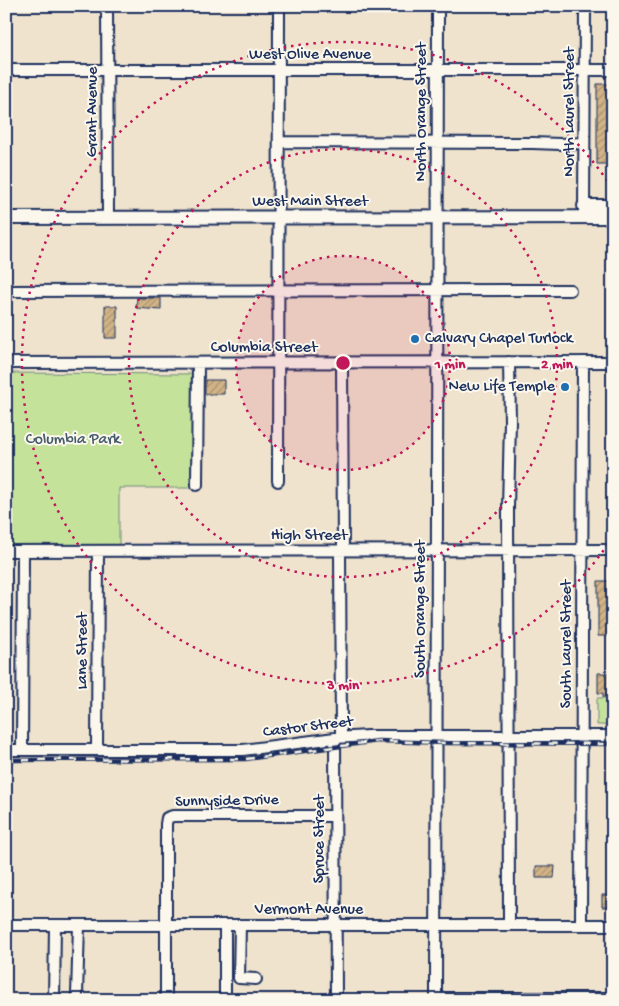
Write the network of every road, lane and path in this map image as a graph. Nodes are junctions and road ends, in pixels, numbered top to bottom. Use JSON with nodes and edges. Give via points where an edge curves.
{"nodes":[{"id":1,"x":107,"y":6,"type":"edge"},
{"id":2,"x":279,"y":6,"type":"edge"},
{"id":3,"x":438,"y":6,"type":"edge"},
{"id":4,"x":585,"y":6,"type":"edge"},
{"id":5,"x":6,"y":70,"type":"edge"},
{"id":6,"x":108,"y":70,"type":"junction"},
{"id":7,"x":279,"y":70,"type":"junction"},
{"id":8,"x":437,"y":70,"type":"junction"},
{"id":9,"x":585,"y":70,"type":"junction"},
{"id":10,"x":613,"y":70,"type":"edge"},
{"id":11,"x":279,"y":142,"type":"junction"},
{"id":12,"x":437,"y":142,"type":"junction"},
{"id":13,"x":584,"y":143,"type":"junction"},
{"id":14,"x":613,"y":206,"type":"edge"},
{"id":15,"x":584,"y":212,"type":"junction"},
{"id":16,"x":613,"y":217,"type":"edge"},
{"id":17,"x":6,"y":218,"type":"edge"},
{"id":18,"x":108,"y":218,"type":"junction"},
{"id":19,"x":279,"y":218,"type":"junction"},
{"id":20,"x":437,"y":218,"type":"junction"},
{"id":21,"x":279,"y":290,"type":"junction"},
{"id":22,"x":437,"y":290,"type":"junction"},
{"id":23,"x":570,"y":290,"type":"dead end"},
{"id":24,"x":6,"y":291,"type":"edge"},
{"id":25,"x":437,"y":362,"type":"junction"},
{"id":26,"x":509,"y":362,"type":"junction"},
{"id":27,"x":583,"y":362,"type":"junction"},
{"id":28,"x":613,"y":362,"type":"edge"},
{"id":29,"x":6,"y":363,"type":"edge"},
{"id":30,"x":198,"y":363,"type":"junction"},
{"id":31,"x":279,"y":363,"type":"junction"},
{"id":32,"x":342,"y":363,"type":"junction"},
{"id":33,"x":278,"y":481,"type":"dead end"},
{"id":34,"x":197,"y":485,"type":"dead end"},
{"id":35,"x":436,"y":550,"type":"junction"},
{"id":36,"x":509,"y":550,"type":"junction"},
{"id":37,"x":582,"y":550,"type":"junction"},
{"id":38,"x":613,"y":550,"type":"edge"},
{"id":39,"x":6,"y":551,"type":"edge"},
{"id":40,"x":23,"y":551,"type":"junction"},
{"id":41,"x":98,"y":551,"type":"junction"},
{"id":42,"x":342,"y":551,"type":"junction"},
{"id":43,"x":436,"y":736,"type":"junction"},
{"id":44,"x":509,"y":736,"type":"junction"},
{"id":45,"x":582,"y":736,"type":"junction"},
{"id":46,"x":613,"y":736,"type":"edge"},
{"id":47,"x":338,"y":738,"type":"junction"},
{"id":48,"x":6,"y":750,"type":"edge"},
{"id":49,"x":22,"y":750,"type":"junction"},
{"id":50,"x":98,"y":750,"type":"junction"},
{"id":51,"x":335,"y":816,"type":"junction"},
{"id":52,"x":6,"y":925,"type":"edge"},
{"id":53,"x":55,"y":925,"type":"junction"},
{"id":54,"x":79,"y":925,"type":"junction"},
{"id":55,"x":166,"y":925,"type":"junction"},
{"id":56,"x":225,"y":925,"type":"junction"},
{"id":57,"x":240,"y":925,"type":"junction"},
{"id":58,"x":335,"y":925,"type":"junction"},
{"id":59,"x":436,"y":925,"type":"junction"},
{"id":60,"x":509,"y":925,"type":"junction"},
{"id":61,"x":581,"y":925,"type":"junction"},
{"id":62,"x":613,"y":925,"type":"edge"},
{"id":63,"x":256,"y":979,"type":"dead end"},
{"id":64,"x":78,"y":995,"type":"dead end"},
{"id":65,"x":613,"y":998,"type":"edge"},
{"id":66,"x":436,"y":999,"type":"edge"},
{"id":67,"x":54,"y":1000,"type":"edge"},
{"id":68,"x":166,"y":1000,"type":"edge"},
{"id":69,"x":225,"y":1000,"type":"edge"},
{"id":70,"x":336,"y":1000,"type":"edge"}],
"edges":[{"from":1,"to":6,"type":"street","name":"Grant Avenue"},
{"from":2,"to":7,"type":"street"},
{"from":3,"to":8,"type":"street","name":"North Orange Street"},
{"from":4,"to":9,"type":"street","name":"North Laurel Street"},
{"from":5,"to":6,"type":"street","name":"West Olive Avenue"},
{"from":6,"to":7,"type":"street","name":"West Olive Avenue"},
{"from":6,"to":18,"type":"street","name":"Grant Avenue"},
{"from":7,"to":8,"type":"street","name":"West Olive Avenue"},
{"from":7,"to":11,"type":"street"},
{"from":8,"to":9,"type":"street","name":"West Olive Avenue"},
{"from":8,"to":12,"type":"street","name":"North Orange Street"},
{"from":9,"to":10,"type":"street","name":"West Olive Avenue"},
{"from":9,"to":13,"type":"street","name":"North Laurel Street"},
{"from":11,"to":12,"type":"street"},
{"from":11,"to":19,"type":"street"},
{"from":12,"to":13,"type":"street"},
{"from":12,"to":20,"type":"street","name":"North Orange Street"},
{"from":13,"to":15,"type":"street","name":"North Laurel Street"},
{"from":14,"to":15,"type":"main road"},
{"from":15,"to":16,"type":"main road","name":"West Main Street"},
{"from":15,"to":20,"type":"main road","name":"West Main Street"},
{"from":17,"to":18,"type":"main road","name":"West Main Street"},
{"from":18,"to":19,"type":"main road","name":"West Main Street"},
{"from":19,"to":20,"type":"main road","name":"West Main Street"},
{"from":19,"to":21,"type":"street"},
{"from":20,"to":22,"type":"street","name":"South Orange Street"},
{"from":21,"to":22,"type":"street"},
{"from":21,"to":24,"type":"street"},
{"from":21,"to":31,"type":"street"},
{"from":22,"to":23,"type":"street"},
{"from":22,"to":25,"type":"street","name":"South Orange Street"},
{"from":25,"to":26,"type":"street","name":"Columbia Street"},
{"from":25,"to":32,"type":"street","name":"Columbia Street"},
{"from":25,"to":35,"type":"street","name":"South Orange Street"},
{"from":26,"to":27,"type":"street","name":"Columbia Street"},
{"from":26,"to":36,"type":"street"},
{"from":27,"to":28,"type":"street","name":"Columbia Street"},
{"from":27,"to":37,"type":"street","name":"South Laurel Street"},
{"from":29,"to":30,"type":"street","name":"Columbia Street"},
{"from":30,"to":31,"type":"street","name":"Columbia Street"},
{"from":30,"to":34,"type":"street"},
{"from":31,"to":32,"type":"street","name":"Columbia Street"},
{"from":31,"to":33,"type":"street"},
{"from":32,"to":42,"type":"street","name":"Spruce Street"},
{"from":35,"to":36,"type":"street","name":"High Street"},
{"from":35,"to":42,"type":"street","name":"High Street"},
{"from":35,"to":43,"type":"street","name":"South Orange Street"},
{"from":36,"to":37,"type":"street","name":"High Street"},
{"from":36,"to":44,"type":"street"},
{"from":37,"to":38,"type":"street","name":"High Street"},
{"from":37,"to":45,"type":"street","name":"South Laurel Street"},
{"from":39,"to":40,"type":"street","name":"High Street"},
{"from":40,"to":41,"type":"street","name":"High Street"},
{"from":40,"to":49,"type":"street"},
{"from":41,"to":42,"type":"street","name":"High Street"},
{"from":41,"to":50,"type":"street","name":"Lane Street"},
{"from":42,"to":47,"type":"street","name":"Spruce Street"},
{"from":43,"to":44,"type":"street","name":"Castor Street"},
{"from":43,"to":47,"type":"street","name":"Castor Street"},
{"from":43,"to":59,"type":"street","name":"South Orange Street"},
{"from":44,"to":45,"type":"street","name":"Castor Street"},
{"from":44,"to":60,"type":"street"},
{"from":45,"to":46,"type":"street","name":"Castor Street"},
{"from":45,"to":61,"type":"street","name":"South Laurel Street"},
{"from":47,"to":50,"type":"street","name":"Castor Street","via":[[250,750]]},
{"from":47,"to":51,"type":"street","name":"Spruce Street"},
{"from":48,"to":49,"type":"street","name":"Castor Street"},
{"from":49,"to":50,"type":"street","name":"Castor Street"},
{"from":51,"to":55,"type":"street","name":"Sunnyside Drive","via":[[167,818]]},
{"from":51,"to":58,"type":"street","name":"Spruce Street"},
{"from":52,"to":53,"type":"street","name":"Vermont Avenue"},
{"from":53,"to":54,"type":"street","name":"Vermont Avenue"},
{"from":53,"to":67,"type":"street"},
{"from":54,"to":55,"type":"street","name":"Vermont Avenue"},
{"from":54,"to":64,"type":"street"},
{"from":55,"to":56,"type":"street","name":"Vermont Avenue"},
{"from":55,"to":68,"type":"street"},
{"from":56,"to":57,"type":"street","name":"Vermont Avenue"},
{"from":56,"to":69,"type":"street"},
{"from":57,"to":58,"type":"street","name":"Vermont Avenue"},
{"from":57,"to":63,"type":"street","via":[[240,978]]},
{"from":58,"to":59,"type":"street","name":"Vermont Avenue"},
{"from":58,"to":70,"type":"street","name":"Spruce Street"},
{"from":59,"to":60,"type":"street","name":"Vermont Avenue"},
{"from":59,"to":66,"type":"street","name":"South Orange Street"},
{"from":60,"to":61,"type":"street","name":"Vermont Avenue"},
{"from":61,"to":62,"type":"street","name":"Vermont Avenue"},
{"from":65,"to":66,"type":"street"}]}
